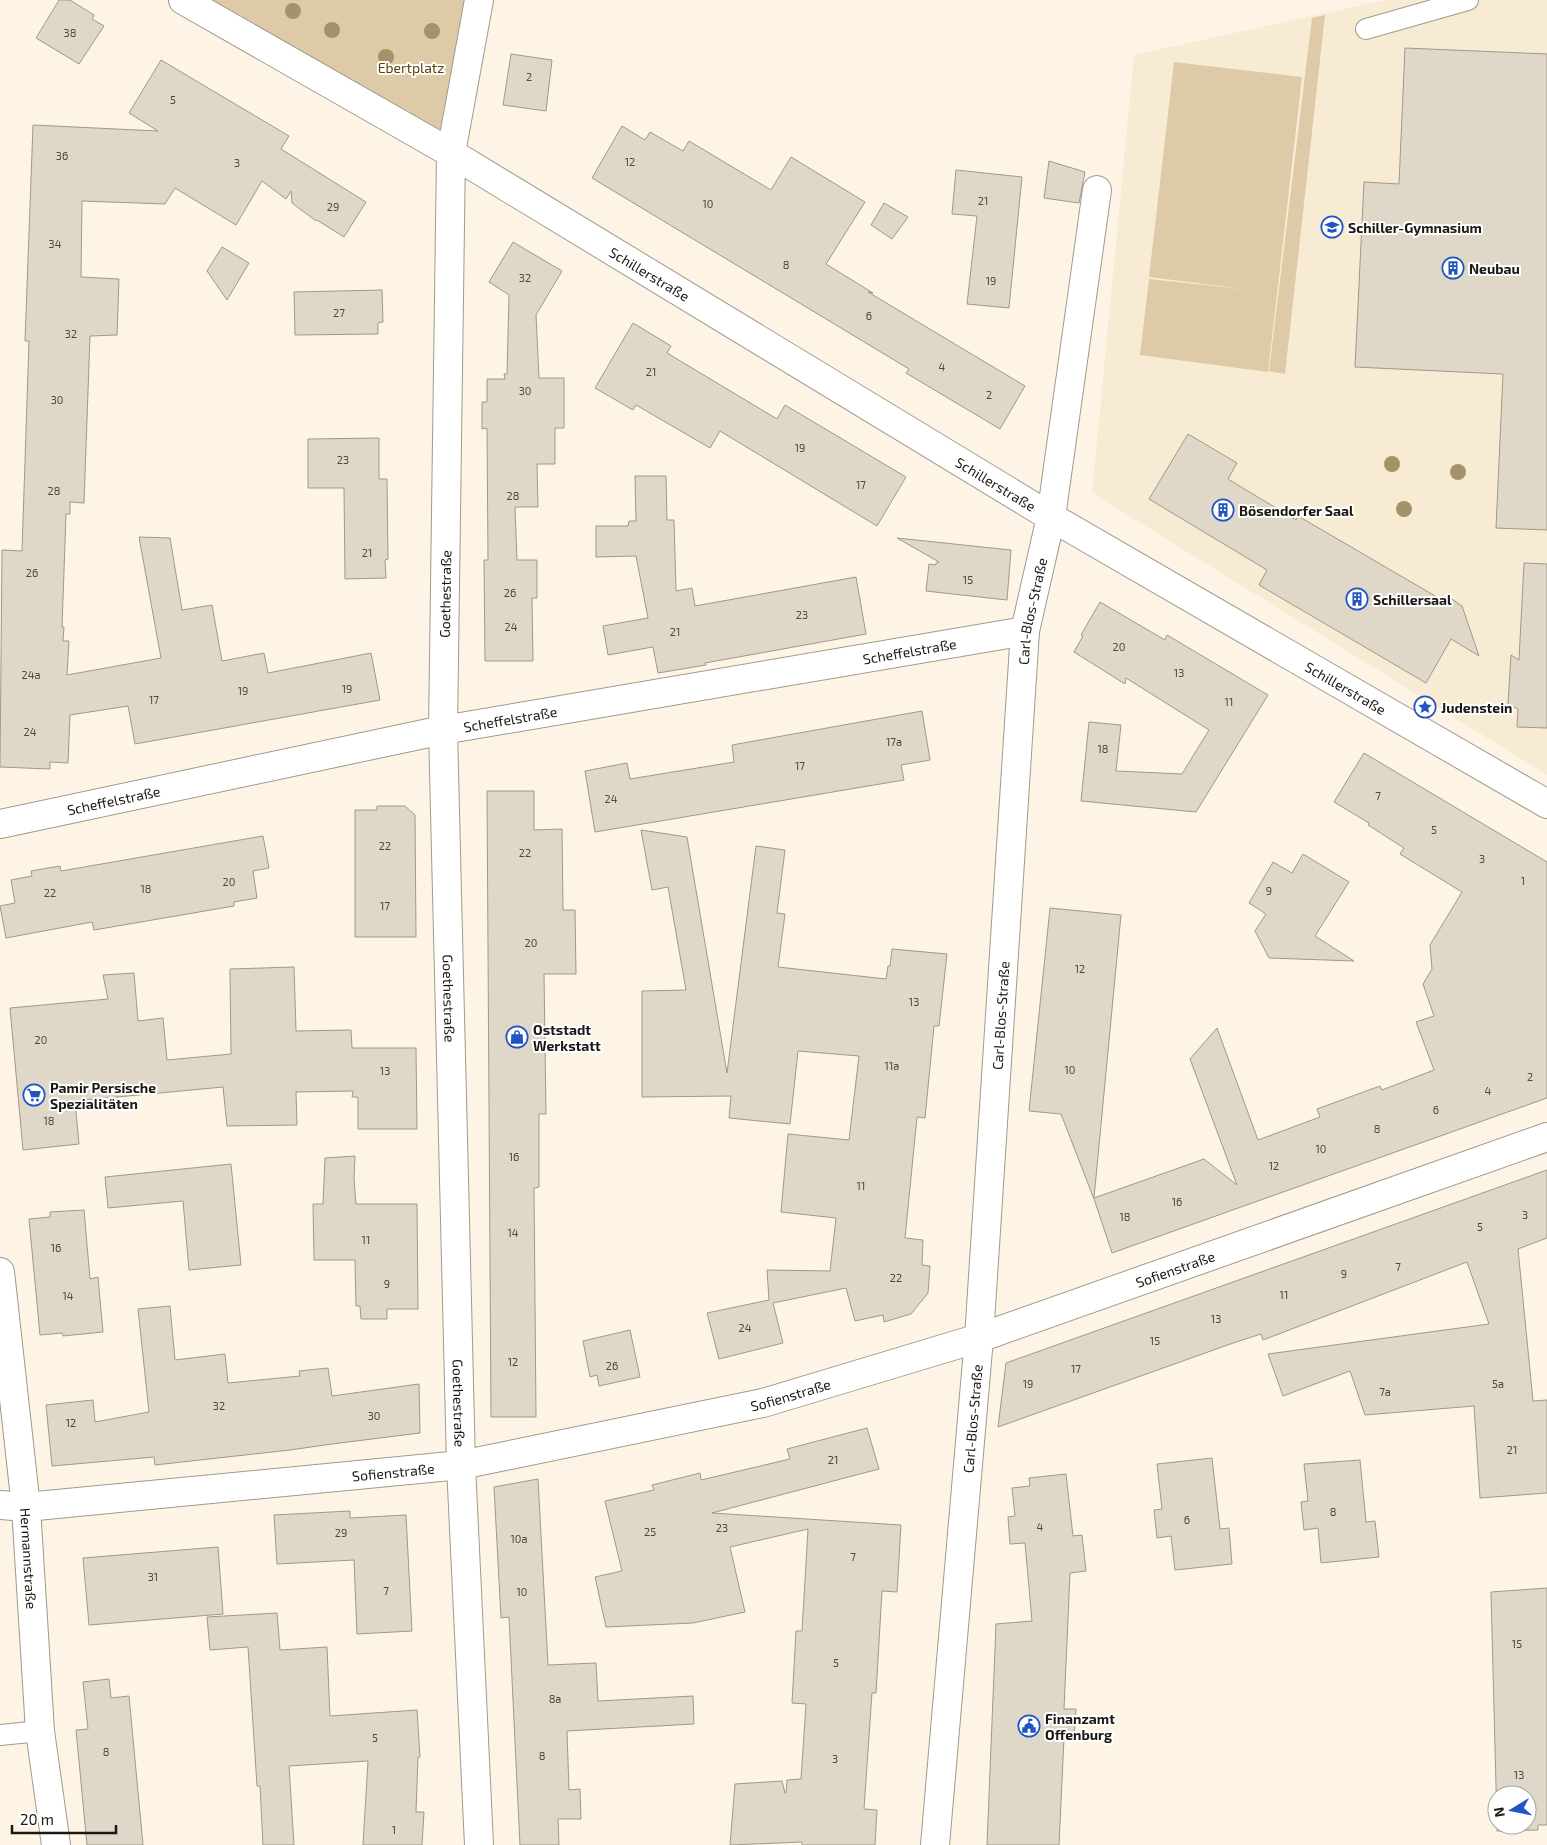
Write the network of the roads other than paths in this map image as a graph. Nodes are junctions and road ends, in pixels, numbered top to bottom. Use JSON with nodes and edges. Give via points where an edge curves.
{"nodes":[{"id":1,"x":183,"y":0,"type":"edge"},
{"id":2,"x":479,"y":0,"type":"edge"},
{"id":3,"x":1468,"y":0,"type":"edge"},
{"id":4,"x":1366,"y":29,"type":"dead end"},
{"id":5,"x":451,"y":153,"type":"junction"},
{"id":6,"x":1097,"y":190,"type":"dead end"},
{"id":7,"x":1051,"y":517,"type":"junction"},
{"id":8,"x":1025,"y":631,"type":"junction"},
{"id":9,"x":443,"y":730,"type":"junction"},
{"id":10,"x":1547,"y":804,"type":"edge"},
{"id":11,"x":0,"y":824,"type":"edge"},
{"id":12,"x":1547,"y":1137,"type":"edge"},
{"id":13,"x":0,"y":1272,"type":"edge"},
{"id":14,"x":979,"y":1338,"type":"junction"},
{"id":15,"x":461,"y":1465,"type":"junction"},
{"id":16,"x":13,"y":1506,"type":"edge"},
{"id":17,"x":40,"y":1731,"type":"junction"},
{"id":18,"x":0,"y":1735,"type":"edge"},
{"id":19,"x":56,"y":1845,"type":"edge"},
{"id":20,"x":480,"y":1845,"type":"edge"},
{"id":21,"x":935,"y":1845,"type":"edge"}],
"edges":[{"from":1,"to":5,"type":"street"},
{"from":2,"to":5,"type":"street"},
{"from":3,"to":4,"type":"lane"},
{"from":5,"to":7,"type":"street","name":"Schillerstraße"},
{"from":5,"to":9,"type":"street","name":"Goethestraße"},
{"from":6,"to":7,"type":"street","name":"Carl-Blos-Straße"},
{"from":7,"to":8,"type":"street","name":"Carl-Blos-Straße"},
{"from":7,"to":10,"type":"street","name":"Schillerstraße"},
{"from":8,"to":9,"type":"street","name":"Scheffelstraße"},
{"from":8,"to":14,"type":"street","name":"Carl-Blos-Straße"},
{"from":9,"to":11,"type":"street","name":"Scheffelstraße"},
{"from":9,"to":15,"type":"street","name":"Goethestraße"},
{"from":12,"to":14,"type":"street","name":"Sofienstraße"},
{"from":13,"to":16,"type":"street","name":"Hermannstraße"},
{"from":14,"to":15,"type":"street","name":"Sofienstraße","via":[[762,1403]]},
{"from":14,"to":21,"type":"street","name":"Carl-Blos-Straße"},
{"from":15,"to":16,"type":"street","name":"Sofienstraße"},
{"from":15,"to":20,"type":"street","name":"Goethestraße"},
{"from":16,"to":17,"type":"street","name":"Hermannstraße"},
{"from":17,"to":18,"type":"lane"},
{"from":17,"to":19,"type":"street","name":"Hermannstraße"}]}
